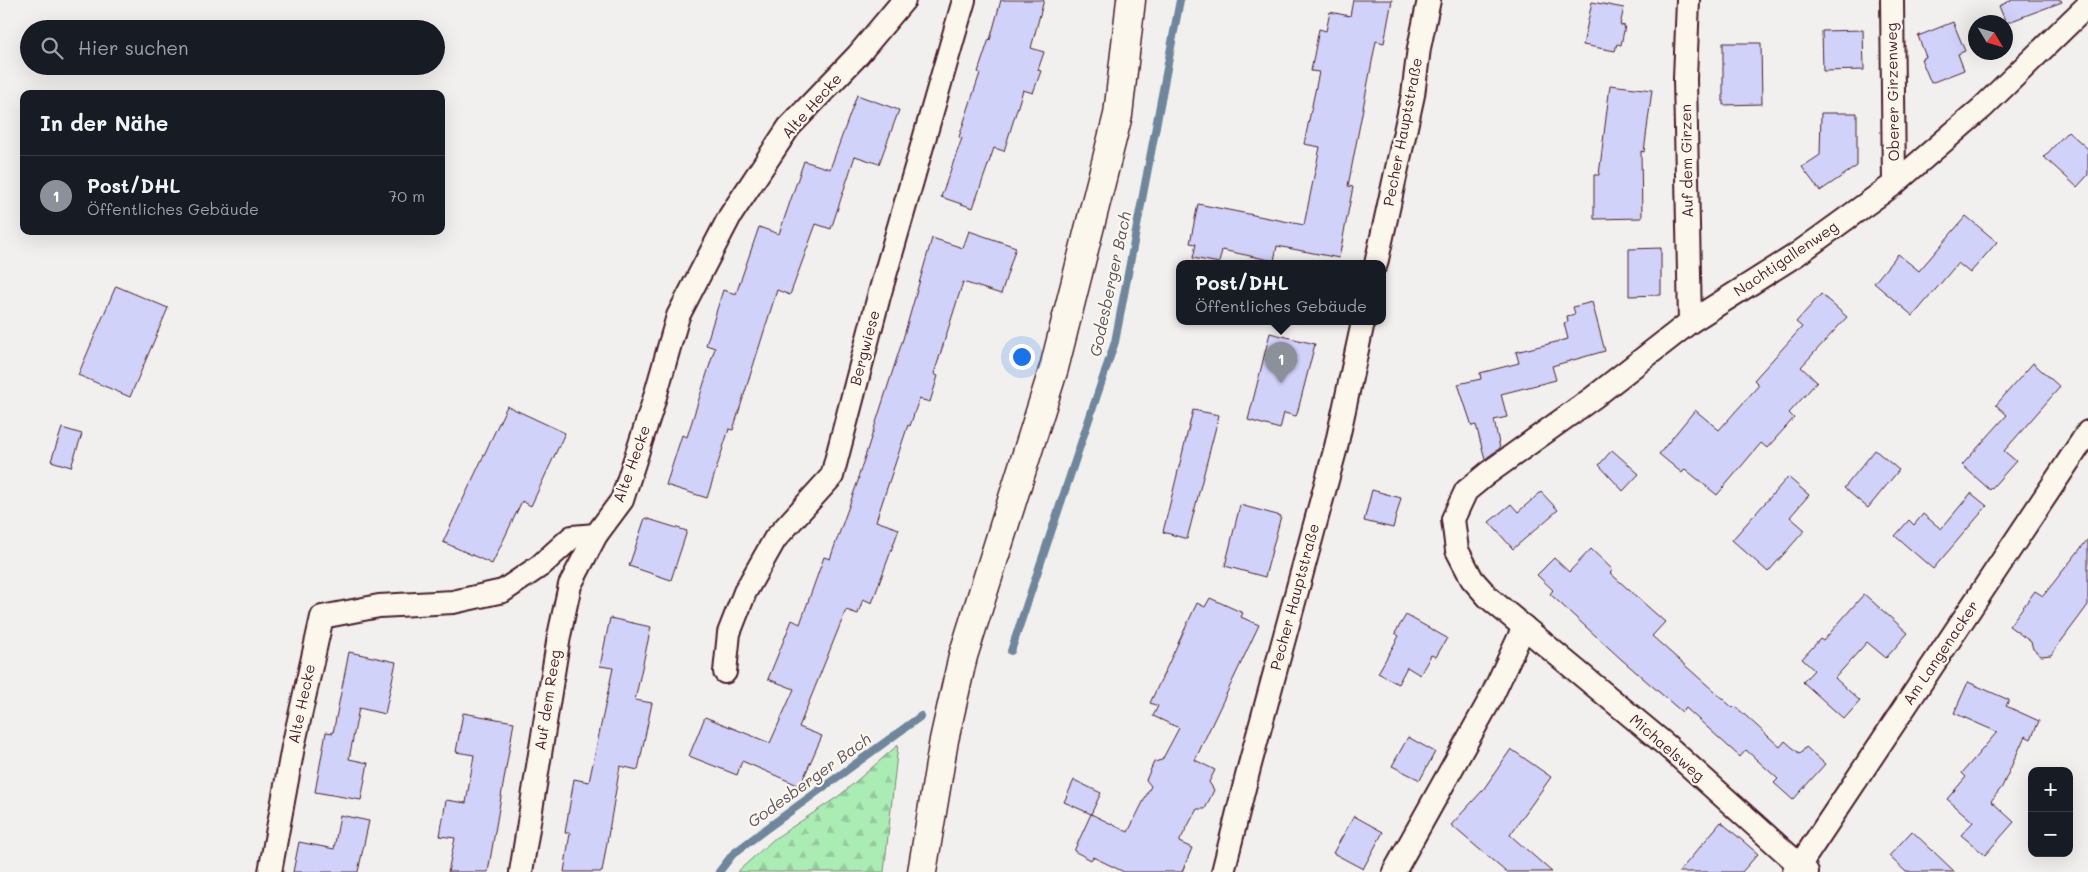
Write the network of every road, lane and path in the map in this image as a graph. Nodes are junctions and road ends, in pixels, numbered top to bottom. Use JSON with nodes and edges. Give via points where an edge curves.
{"nodes":[{"id":1,"x":904,"y":0,"type":"edge"},
{"id":2,"x":964,"y":0,"type":"edge"},
{"id":3,"x":1132,"y":0,"type":"edge"},
{"id":4,"x":1429,"y":0,"type":"edge"},
{"id":5,"x":1688,"y":0,"type":"edge"},
{"id":6,"x":1892,"y":0,"type":"edge"},
{"id":7,"x":2088,"y":6,"type":"edge"},
{"id":8,"x":1894,"y":184,"type":"junction"},
{"id":9,"x":1377,"y":260,"type":"edge"},
{"id":10,"x":1690,"y":322,"type":"junction"},
{"id":11,"x":1362,"y":325,"type":"edge"},
{"id":12,"x":2088,"y":432,"type":"edge"},
{"id":13,"x":1466,"y":491,"type":"joint"},
{"id":14,"x":596,"y":534,"type":"junction"},
{"id":15,"x":1524,"y":627,"type":"junction"},
{"id":16,"x":725,"y":672,"type":"dead end"},
{"id":17,"x":1800,"y":870,"type":"edge"},
{"id":18,"x":270,"y":872,"type":"edge"},
{"id":19,"x":521,"y":872,"type":"edge"},
{"id":20,"x":922,"y":872,"type":"edge"},
{"id":21,"x":1223,"y":872,"type":"edge"},
{"id":22,"x":1394,"y":872,"type":"edge"}],
"edges":[{"from":1,"to":14,"type":"street","name":"Alte Hecke","via":[[858,55],[789,127],[730,216],[678,316],[622,500]]},
{"from":2,"to":16,"type":"street","name":"Bergwiese","via":[[879,296],[832,476],[775,539],[745,592],[729,633]]},
{"from":3,"to":20,"type":"main road","via":[[1118,115],[1054,368],[963,656],[942,749]]},
{"from":4,"to":9,"type":"street","name":"Pecher Hauptstraße"},
{"from":5,"to":10,"type":"street","name":"Auf dem Girzen","via":[[1685,79]]},
{"from":6,"to":8,"type":"street","name":"Oberer Girzenweg"},
{"from":7,"to":8,"type":"street","name":"Nachtigallenweg","via":[[1982,108]]},
{"from":8,"to":10,"type":"street","name":"Nachtigallenweg","via":[[1796,255]]},
{"from":10,"to":13,"type":"street","name":"Nachtigallenweg"},
{"from":11,"to":21,"type":"street","name":"Pecher Hauptstraße","via":[[1336,447]]},
{"from":12,"to":17,"type":"street","name":"Am Langenacker"},
{"from":13,"to":15,"type":"street","name":"Michaelsweg","via":[[1453,519],[1457,550],[1472,580]]},
{"from":14,"to":18,"type":"street","name":"Alte Hecke","via":[[572,538],[540,566],[503,590],[453,602],[379,606],[322,617]]},
{"from":14,"to":19,"type":"street","name":"Auf dem Reeg","via":[[570,585],[558,636]]},
{"from":15,"to":17,"type":"street","name":"Michaelsweg","via":[[1666,745]]},
{"from":15,"to":22,"type":"street","via":[[1491,698]]}]}
